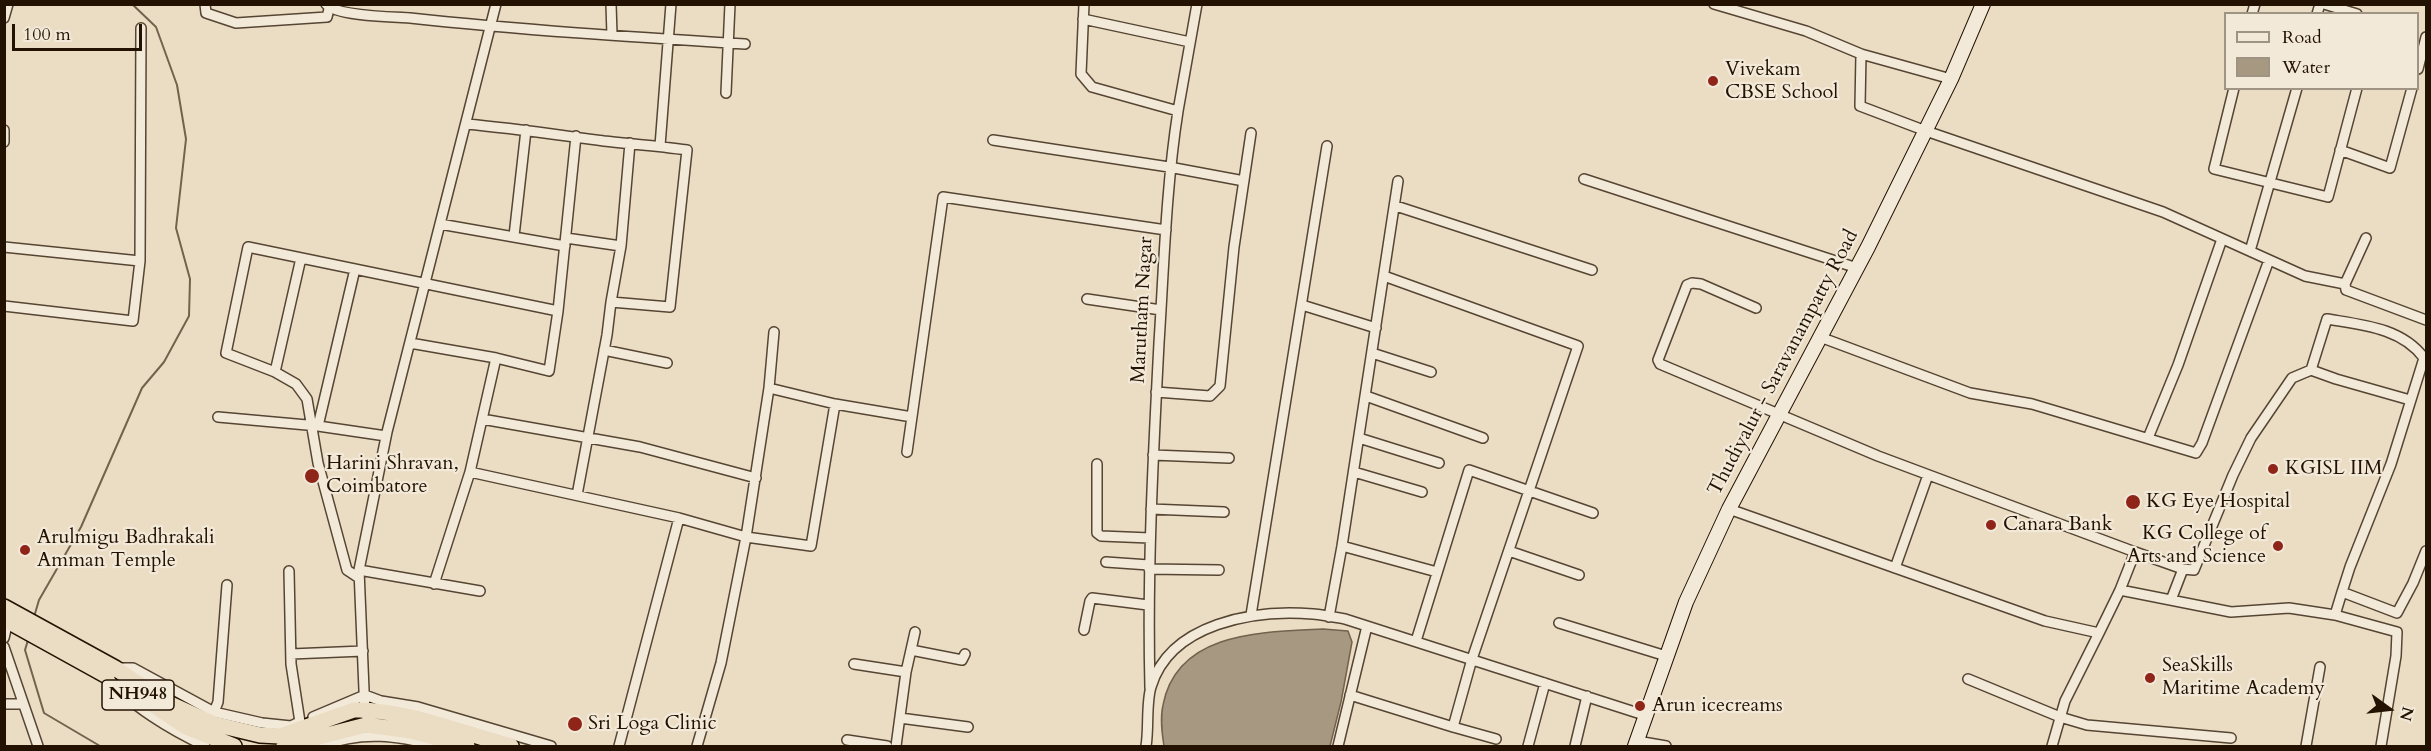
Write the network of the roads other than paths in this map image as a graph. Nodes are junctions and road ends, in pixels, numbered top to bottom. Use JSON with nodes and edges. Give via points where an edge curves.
{"nodes":[{"id":1,"x":8,"y":4,"type":"edge"},
{"id":2,"x":204,"y":4,"type":"edge"},
{"id":3,"x":496,"y":4,"type":"edge"},
{"id":4,"x":611,"y":4,"type":"edge"},
{"id":5,"x":670,"y":4,"type":"edge"},
{"id":6,"x":730,"y":4,"type":"edge"},
{"id":7,"x":1084,"y":4,"type":"edge"},
{"id":8,"x":1197,"y":4,"type":"edge"},
{"id":9,"x":1714,"y":4,"type":"edge"},
{"id":10,"x":1983,"y":4,"type":"edge"},
{"id":11,"x":2325,"y":4,"type":"edge"},
{"id":12,"x":328,"y":7,"type":"edge"},
{"id":13,"x":361,"y":9,"type":"edge"},
{"id":14,"x":2351,"y":12,"type":"edge"},
{"id":15,"x":4,"y":18,"type":"edge"},
{"id":16,"x":1083,"y":18,"type":"junction"},
{"id":17,"x":491,"y":27,"type":"junction"},
{"id":18,"x":141,"y":28,"type":"dead end"},
{"id":19,"x":612,"y":35,"type":"junction"},
{"id":20,"x":2427,"y":37,"type":"edge"},
{"id":21,"x":668,"y":39,"type":"junction"},
{"id":22,"x":1190,"y":42,"type":"junction"},
{"id":23,"x":729,"y":43,"type":"junction"},
{"id":24,"x":745,"y":44,"type":"dead end"},
{"id":25,"x":1861,"y":54,"type":"junction"},
{"id":26,"x":2419,"y":65,"type":"edge"},
{"id":27,"x":1952,"y":80,"type":"junction"},
{"id":28,"x":2234,"y":90,"type":"edge"},
{"id":29,"x":2296,"y":90,"type":"edge"},
{"id":30,"x":2356,"y":90,"type":"edge"},
{"id":31,"x":2411,"y":90,"type":"edge"},
{"id":32,"x":726,"y":93,"type":"dead end"},
{"id":33,"x":1178,"y":111,"type":"junction"},
{"id":34,"x":466,"y":124,"type":"junction"},
{"id":35,"x":4,"y":130,"type":"edge"},
{"id":36,"x":526,"y":130,"type":"junction"},
{"id":37,"x":1926,"y":130,"type":"junction"},
{"id":38,"x":1251,"y":133,"type":"dead end"},
{"id":39,"x":576,"y":136,"type":"junction"},
{"id":40,"x":993,"y":140,"type":"dead end"},
{"id":41,"x":4,"y":142,"type":"edge"},
{"id":42,"x":630,"y":143,"type":"junction"},
{"id":43,"x":660,"y":146,"type":"junction"},
{"id":44,"x":1327,"y":146,"type":"dead end"},
{"id":45,"x":2340,"y":150,"type":"junction"},
{"id":46,"x":1169,"y":167,"type":"junction"},
{"id":47,"x":1584,"y":179,"type":"dead end"},
{"id":48,"x":1244,"y":181,"type":"junction"},
{"id":49,"x":1398,"y":181,"type":"dead end"},
{"id":50,"x":2271,"y":183,"type":"junction"},
{"id":51,"x":1396,"y":206,"type":"junction"},
{"id":52,"x":440,"y":224,"type":"junction"},
{"id":53,"x":1166,"y":230,"type":"junction"},
{"id":54,"x":514,"y":236,"type":"junction"},
{"id":55,"x":2222,"y":238,"type":"junction"},
{"id":56,"x":2366,"y":238,"type":"dead end"},
{"id":57,"x":566,"y":242,"type":"junction"},
{"id":58,"x":621,"y":246,"type":"junction"},
{"id":59,"x":4,"y":247,"type":"edge"},
{"id":60,"x":2250,"y":251,"type":"junction"},
{"id":61,"x":301,"y":258,"type":"junction"},
{"id":62,"x":2269,"y":260,"type":"junction"},
{"id":63,"x":140,"y":261,"type":"junction"},
{"id":64,"x":1857,"y":268,"type":"junction"},
{"id":65,"x":355,"y":269,"type":"junction"},
{"id":66,"x":1592,"y":270,"type":"dead end"},
{"id":67,"x":1384,"y":276,"type":"junction"},
{"id":68,"x":425,"y":284,"type":"junction"},
{"id":69,"x":2345,"y":284,"type":"junction"},
{"id":70,"x":1087,"y":299,"type":"dead end"},
{"id":71,"x":611,"y":302,"type":"junction"},
{"id":72,"x":1302,"y":305,"type":"junction"},
{"id":73,"x":4,"y":306,"type":"edge"},
{"id":74,"x":1756,"y":308,"type":"dead end"},
{"id":75,"x":1161,"y":310,"type":"junction"},
{"id":76,"x":558,"y":311,"type":"junction"},
{"id":77,"x":2427,"y":321,"type":"edge"},
{"id":78,"x":1376,"y":328,"type":"junction"},
{"id":79,"x":774,"y":332,"type":"dead end"},
{"id":80,"x":1820,"y":337,"type":"junction"},
{"id":81,"x":410,"y":343,"type":"junction"},
{"id":82,"x":604,"y":350,"type":"junction"},
{"id":83,"x":1372,"y":353,"type":"junction"},
{"id":84,"x":496,"y":358,"type":"junction"},
{"id":85,"x":2425,"y":359,"type":"edge"},
{"id":86,"x":667,"y":363,"type":"dead end"},
{"id":87,"x":2311,"y":370,"type":"junction"},
{"id":88,"x":275,"y":372,"type":"junction"},
{"id":89,"x":1431,"y":372,"type":"dead end"},
{"id":90,"x":769,"y":388,"type":"junction"},
{"id":91,"x":1156,"y":392,"type":"junction"},
{"id":92,"x":1366,"y":396,"type":"junction"},
{"id":93,"x":2410,"y":400,"type":"junction"},
{"id":94,"x":835,"y":404,"type":"junction"},
{"id":95,"x":1780,"y":413,"type":"junction"},
{"id":96,"x":218,"y":417,"type":"dead end"},
{"id":97,"x":912,"y":417,"type":"junction"},
{"id":98,"x":482,"y":418,"type":"junction"},
{"id":99,"x":316,"y":426,"type":"junction"},
{"id":100,"x":386,"y":436,"type":"junction"},
{"id":101,"x":588,"y":437,"type":"junction"},
{"id":102,"x":1359,"y":438,"type":"junction"},
{"id":103,"x":1483,"y":438,"type":"dead end"},
{"id":104,"x":2148,"y":438,"type":"junction"},
{"id":105,"x":907,"y":452,"type":"dead end"},
{"id":106,"x":1153,"y":455,"type":"junction"},
{"id":107,"x":1229,"y":458,"type":"dead end"},
{"id":108,"x":1439,"y":463,"type":"dead end"},
{"id":109,"x":1097,"y":464,"type":"dead end"},
{"id":110,"x":470,"y":472,"type":"junction"},
{"id":111,"x":1354,"y":472,"type":"junction"},
{"id":112,"x":1928,"y":475,"type":"junction"},
{"id":113,"x":756,"y":478,"type":"junction"},
{"id":114,"x":1422,"y":492,"type":"dead end"},
{"id":115,"x":1529,"y":492,"type":"junction"},
{"id":116,"x":577,"y":495,"type":"junction"},
{"id":117,"x":1151,"y":509,"type":"junction"},
{"id":118,"x":1729,"y":509,"type":"junction"},
{"id":119,"x":1224,"y":512,"type":"dead end"},
{"id":120,"x":1593,"y":513,"type":"dead end"},
{"id":121,"x":679,"y":518,"type":"junction"},
{"id":122,"x":746,"y":537,"type":"junction"},
{"id":123,"x":1150,"y":538,"type":"junction"},
{"id":124,"x":1342,"y":546,"type":"junction"},
{"id":125,"x":1509,"y":551,"type":"junction"},
{"id":126,"x":2427,"y":551,"type":"edge"},
{"id":127,"x":2135,"y":552,"type":"junction"},
{"id":128,"x":1106,"y":562,"type":"dead end"},
{"id":129,"x":1149,"y":567,"type":"junction"},
{"id":130,"x":1895,"y":568,"type":"junction"},
{"id":131,"x":2183,"y":569,"type":"junction"},
{"id":132,"x":1219,"y":570,"type":"dead end"},
{"id":133,"x":289,"y":571,"type":"dead end"},
{"id":134,"x":1437,"y":573,"type":"junction"},
{"id":135,"x":359,"y":574,"type":"junction"},
{"id":136,"x":1579,"y":575,"type":"dead end"},
{"id":137,"x":434,"y":584,"type":"junction"},
{"id":138,"x":227,"y":585,"type":"dead end"},
{"id":139,"x":2120,"y":590,"type":"junction"},
{"id":140,"x":480,"y":591,"type":"dead end"},
{"id":141,"x":2342,"y":592,"type":"junction"},
{"id":142,"x":2171,"y":600,"type":"junction"},
{"id":143,"x":1148,"y":605,"type":"junction"},
{"id":144,"x":2397,"y":614,"type":"junction"},
{"id":145,"x":1251,"y":615,"type":"junction"},
{"id":146,"x":2335,"y":615,"type":"junction"},
{"id":147,"x":12,"y":617,"type":"edge"},
{"id":148,"x":1329,"y":617,"type":"junction"},
{"id":149,"x":1559,"y":623,"type":"dead end"},
{"id":150,"x":1367,"y":626,"type":"junction"},
{"id":151,"x":1084,"y":630,"type":"dead end"},
{"id":152,"x":915,"y":632,"type":"dead end"},
{"id":153,"x":2397,"y":632,"type":"junction"},
{"id":154,"x":2099,"y":633,"type":"junction"},
{"id":155,"x":4,"y":638,"type":"edge"},
{"id":156,"x":1416,"y":641,"type":"junction"},
{"id":157,"x":4,"y":647,"type":"edge"},
{"id":158,"x":910,"y":650,"type":"junction"},
{"id":159,"x":363,"y":651,"type":"junction"},
{"id":160,"x":291,"y":654,"type":"junction"},
{"id":161,"x":965,"y":654,"type":"dead end"},
{"id":162,"x":1666,"y":656,"type":"junction"},
{"id":163,"x":1472,"y":659,"type":"junction"},
{"id":164,"x":854,"y":664,"type":"dead end"},
{"id":165,"x":2320,"y":667,"type":"dead end"},
{"id":166,"x":906,"y":672,"type":"junction"},
{"id":167,"x":111,"y":673,"type":"junction"},
{"id":168,"x":1968,"y":679,"type":"dead end"},
{"id":169,"x":1545,"y":682,"type":"junction"},
{"id":170,"x":1150,"y":688,"type":"junction"},
{"id":171,"x":1350,"y":695,"type":"junction"},
{"id":172,"x":1587,"y":696,"type":"junction"},
{"id":173,"x":4,"y":704,"type":"edge"},
{"id":174,"x":23,"y":704,"type":"junction"},
{"id":175,"x":365,"y":710,"type":"junction"},
{"id":176,"x":214,"y":712,"type":"junction"},
{"id":177,"x":1644,"y":715,"type":"junction"},
{"id":178,"x":2060,"y":717,"type":"junction"},
{"id":179,"x":900,"y":718,"type":"junction"},
{"id":180,"x":300,"y":722,"type":"junction"},
{"id":181,"x":968,"y":726,"type":"dead end"},
{"id":182,"x":1453,"y":727,"type":"junction"},
{"id":183,"x":2232,"y":738,"type":"dead end"},
{"id":184,"x":1496,"y":739,"type":"dead end"},
{"id":185,"x":847,"y":740,"type":"dead end"},
{"id":186,"x":1636,"y":744,"type":"edge"},
{"id":187,"x":440,"y":746,"type":"edge"},
{"id":188,"x":1146,"y":746,"type":"edge"},
{"id":189,"x":38,"y":747,"type":"edge"},
{"id":190,"x":205,"y":747,"type":"edge"},
{"id":191,"x":234,"y":747,"type":"edge"},
{"id":192,"x":284,"y":747,"type":"edge"},
{"id":193,"x":321,"y":747,"type":"edge"},
{"id":194,"x":467,"y":747,"type":"edge"},
{"id":195,"x":511,"y":747,"type":"edge"},
{"id":196,"x":551,"y":747,"type":"edge"},
{"id":197,"x":620,"y":747,"type":"edge"},
{"id":198,"x":697,"y":747,"type":"edge"},
{"id":199,"x":887,"y":747,"type":"edge"},
{"id":200,"x":896,"y":747,"type":"edge"},
{"id":201,"x":1338,"y":747,"type":"edge"},
{"id":202,"x":1528,"y":747,"type":"edge"},
{"id":203,"x":1575,"y":747,"type":"edge"},
{"id":204,"x":1666,"y":747,"type":"edge"},
{"id":205,"x":2052,"y":747,"type":"edge"},
{"id":206,"x":2306,"y":747,"type":"edge"},
{"id":207,"x":2381,"y":747,"type":"edge"}],
"edges":[{"from":1,"to":15,"type":"street"},
{"from":2,"to":12,"type":"street","via":[[206,12],[236,23],[327,17]]},
{"from":3,"to":17,"type":"street"},
{"from":4,"to":19,"type":"street"},
{"from":5,"to":21,"type":"street"},
{"from":6,"to":23,"type":"street"},
{"from":7,"to":16,"type":"street"},
{"from":8,"to":22,"type":"street","name":"Marutham Nagar"},
{"from":9,"to":25,"type":"street","via":[[1806,31]]},
{"from":10,"to":27,"type":"main road","name":"Thudiyalur - Saravanampatty Road"},
{"from":11,"to":14,"type":"street"},
{"from":12,"to":13,"type":"street"},
{"from":13,"to":17,"type":"street"},
{"from":16,"to":22,"type":"street"},
{"from":16,"to":33,"type":"street","via":[[1081,74],[1092,87]]},
{"from":17,"to":19,"type":"street"},
{"from":17,"to":34,"type":"street"},
{"from":18,"to":63,"type":"street"},
{"from":19,"to":21,"type":"street"},
{"from":20,"to":26,"type":"street"},
{"from":21,"to":23,"type":"street"},
{"from":21,"to":43,"type":"street"},
{"from":22,"to":33,"type":"street","name":"Marutham Nagar"},
{"from":23,"to":24,"type":"street"},
{"from":23,"to":32,"type":"street"},
{"from":25,"to":27,"type":"street"},
{"from":25,"to":37,"type":"street","via":[[1860,106]]},
{"from":27,"to":37,"type":"main road","name":"Thudiyalur - Saravanampatty Road"},
{"from":28,"to":50,"type":"street","via":[[2214,169]]},
{"from":29,"to":50,"type":"street"},
{"from":30,"to":45,"type":"street"},
{"from":31,"to":45,"type":"street","via":[[2390,168]]},
{"from":33,"to":46,"type":"street","name":"Marutham Nagar"},
{"from":34,"to":36,"type":"street"},
{"from":34,"to":52,"type":"street"},
{"from":35,"to":41,"type":"street"},
{"from":36,"to":39,"type":"street"},
{"from":36,"to":54,"type":"street"},
{"from":37,"to":55,"type":"street","via":[[2163,212]]},
{"from":37,"to":64,"type":"main road","name":"Thudiyalur - Saravanampatty Road"},
{"from":38,"to":48,"type":"street"},
{"from":39,"to":42,"type":"street"},
{"from":39,"to":57,"type":"street"},
{"from":40,"to":46,"type":"street"},
{"from":42,"to":43,"type":"street"},
{"from":42,"to":58,"type":"street"},
{"from":43,"to":71,"type":"street","via":[[687,150],[670,307]]},
{"from":44,"to":72,"type":"street"},
{"from":45,"to":50,"type":"street","via":[[2328,197]]},
{"from":46,"to":48,"type":"street"},
{"from":46,"to":53,"type":"street","name":"Marutham Nagar"},
{"from":47,"to":64,"type":"street"},
{"from":48,"to":91,"type":"street","via":[[1220,386],[1210,396]]},
{"from":49,"to":51,"type":"street"},
{"from":50,"to":60,"type":"street"},
{"from":51,"to":66,"type":"street"},
{"from":51,"to":67,"type":"street"},
{"from":52,"to":54,"type":"street"},
{"from":52,"to":68,"type":"street"},
{"from":53,"to":75,"type":"street","name":"Marutham Nagar"},
{"from":53,"to":97,"type":"street","via":[[943,197]]},
{"from":54,"to":57,"type":"street"},
{"from":55,"to":60,"type":"street"},
{"from":55,"to":104,"type":"street"},
{"from":56,"to":69,"type":"street"},
{"from":57,"to":58,"type":"street"},
{"from":57,"to":76,"type":"street"},
{"from":58,"to":71,"type":"street"},
{"from":59,"to":63,"type":"street"},
{"from":60,"to":62,"type":"street"},
{"from":61,"to":65,"type":"street"},
{"from":61,"to":88,"type":"street"},
{"from":61,"to":88,"type":"street","via":[[248,247],[226,353]]},
{"from":62,"to":69,"type":"street","via":[[2305,276]]},
{"from":62,"to":104,"type":"street","via":[[2196,453]]},
{"from":63,"to":73,"type":"street","via":[[134,321]]},
{"from":64,"to":80,"type":"main road","name":"Thudiyalur - Saravanampatty Road"},
{"from":65,"to":68,"type":"street"},
{"from":65,"to":99,"type":"street"},
{"from":67,"to":78,"type":"street"},
{"from":67,"to":115,"type":"street","via":[[1578,346]]},
{"from":68,"to":76,"type":"street"},
{"from":68,"to":81,"type":"street"},
{"from":69,"to":77,"type":"street","via":[[2346,290]]},
{"from":70,"to":75,"type":"street"},
{"from":71,"to":82,"type":"street"},
{"from":72,"to":78,"type":"street"},
{"from":72,"to":145,"type":"street"},
{"from":74,"to":95,"type":"street","via":[[1701,284],[1687,285],[1658,360],[1665,368]]},
{"from":75,"to":91,"type":"street","name":"Marutham Nagar"},
{"from":76,"to":84,"type":"street","via":[[549,371]]},
{"from":78,"to":83,"type":"street"},
{"from":79,"to":90,"type":"street"},
{"from":80,"to":95,"type":"main road","name":"Thudiyalur - Saravanampatty Road"},
{"from":80,"to":104,"type":"street","via":[[1970,393],[2031,404]]},
{"from":81,"to":84,"type":"street"},
{"from":81,"to":100,"type":"street"},
{"from":82,"to":86,"type":"street"},
{"from":82,"to":101,"type":"street"},
{"from":83,"to":89,"type":"street"},
{"from":83,"to":92,"type":"street"},
{"from":84,"to":98,"type":"street"},
{"from":85,"to":87,"type":"street","via":[[2414,345],[2392,332],[2327,319]]},
{"from":85,"to":93,"type":"street"},
{"from":87,"to":93,"type":"street"},
{"from":87,"to":131,"type":"street","via":[[2292,378],[2252,438],[2194,570]]},
{"from":88,"to":99,"type":"street","via":[[303,393]]},
{"from":90,"to":94,"type":"street"},
{"from":90,"to":113,"type":"street"},
{"from":91,"to":106,"type":"street","name":"Marutham Nagar"},
{"from":92,"to":102,"type":"street"},
{"from":92,"to":103,"type":"street"},
{"from":93,"to":141,"type":"street","via":[[2391,464]]},
{"from":94,"to":97,"type":"street"},
{"from":94,"to":122,"type":"street","via":[[811,546]]},
{"from":95,"to":112,"type":"street"},
{"from":95,"to":118,"type":"main road","name":"Thudiyalur - Saravanampatty Road"},
{"from":96,"to":99,"type":"street"},
{"from":97,"to":105,"type":"street"},
{"from":98,"to":101,"type":"street"},
{"from":98,"to":110,"type":"street"},
{"from":99,"to":100,"type":"street"},
{"from":99,"to":135,"type":"street","via":[[318,463],[347,570]]},
{"from":100,"to":135,"type":"street"},
{"from":101,"to":113,"type":"street"},
{"from":101,"to":116,"type":"street"},
{"from":102,"to":108,"type":"street"},
{"from":102,"to":111,"type":"street"},
{"from":106,"to":107,"type":"street"},
{"from":106,"to":117,"type":"street","name":"Marutham Nagar"},
{"from":109,"to":123,"type":"street","via":[[1097,533]]},
{"from":110,"to":116,"type":"street"},
{"from":110,"to":137,"type":"street"},
{"from":111,"to":114,"type":"street"},
{"from":111,"to":124,"type":"street"},
{"from":112,"to":127,"type":"street"},
{"from":112,"to":130,"type":"street"},
{"from":113,"to":122,"type":"street"},
{"from":115,"to":120,"type":"street"},
{"from":115,"to":125,"type":"street"},
{"from":115,"to":134,"type":"street","via":[[1469,471]]},
{"from":116,"to":121,"type":"street"},
{"from":117,"to":119,"type":"street"},
{"from":117,"to":123,"type":"street","name":"Marutham Nagar"},
{"from":118,"to":130,"type":"street"},
{"from":118,"to":162,"type":"main road","name":"Thudiyalur - Saravanampatty Road"},
{"from":121,"to":122,"type":"street"},
{"from":121,"to":197,"type":"street"},
{"from":122,"to":198,"type":"street","via":[[721,663]]},
{"from":123,"to":129,"type":"street","name":"Marutham Nagar"},
{"from":124,"to":134,"type":"street"},
{"from":124,"to":148,"type":"street"},
{"from":125,"to":136,"type":"street"},
{"from":125,"to":163,"type":"street"},
{"from":126,"to":144,"type":"street"},
{"from":127,"to":131,"type":"street"},
{"from":127,"to":139,"type":"street"},
{"from":128,"to":129,"type":"street"},
{"from":129,"to":132,"type":"street"},
{"from":129,"to":143,"type":"street","name":"Marutham Nagar"},
{"from":130,"to":154,"type":"street","via":[[2045,621]]},
{"from":131,"to":142,"type":"street"},
{"from":133,"to":160,"type":"street"},
{"from":134,"to":156,"type":"street"},
{"from":135,"to":137,"type":"street"},
{"from":135,"to":159,"type":"street"},
{"from":137,"to":140,"type":"street"},
{"from":138,"to":176,"type":"street"},
{"from":139,"to":142,"type":"street"},
{"from":139,"to":154,"type":"street"},
{"from":141,"to":144,"type":"street"},
{"from":141,"to":146,"type":"street"},
{"from":142,"to":146,"type":"street","via":[[2231,612],[2289,608]]},
{"from":143,"to":151,"type":"street","via":[[1092,597]]},
{"from":143,"to":170,"type":"street","name":"Marutham Nagar"},
{"from":144,"to":153,"type":"street"},
{"from":145,"to":148,"type":"street"},
{"from":145,"to":170,"type":"street","via":[[1195,633],[1172,652]]},
{"from":146,"to":153,"type":"street"},
{"from":147,"to":155,"type":"street"},
{"from":147,"to":167,"type":"highway","number":"NH948"},
{"from":148,"to":150,"type":"street"},
{"from":149,"to":162,"type":"street"},
{"from":150,"to":156,"type":"street"},
{"from":150,"to":171,"type":"street"},
{"from":152,"to":158,"type":"street"},
{"from":153,"to":207,"type":"street"},
{"from":154,"to":178,"type":"street"},
{"from":156,"to":163,"type":"street"},
{"from":157,"to":174,"type":"street"},
{"from":158,"to":161,"type":"street","via":[[962,660]]},
{"from":158,"to":166,"type":"street"},
{"from":159,"to":160,"type":"street"},
{"from":159,"to":175,"type":"street"},
{"from":160,"to":180,"type":"street"},
{"from":162,"to":177,"type":"main road","name":"Thudiyalur - Saravanampatty Road"},
{"from":163,"to":169,"type":"street"},
{"from":163,"to":182,"type":"street"},
{"from":164,"to":166,"type":"street"},
{"from":165,"to":206,"type":"street"},
{"from":166,"to":179,"type":"street"},
{"from":167,"to":175,"type":"highway","number":"NH948","via":[[214,724],[260,735],[280,736],[354,710]]},
{"from":167,"to":176,"type":"street","via":[[134,668]]},
{"from":167,"to":190,"type":"street","via":[[118,691]]},
{"from":167,"to":191,"type":"highway","number":"NH948","via":[[186,727]]},
{"from":168,"to":178,"type":"street"},
{"from":169,"to":172,"type":"street"},
{"from":169,"to":202,"type":"street"},
{"from":170,"to":188,"type":"street","name":"Marutham Nagar"},
{"from":171,"to":182,"type":"street"},
{"from":171,"to":201,"type":"street"},
{"from":172,"to":177,"type":"street"},
{"from":172,"to":203,"type":"street"},
{"from":173,"to":174,"type":"street"},
{"from":174,"to":189,"type":"street"},
{"from":175,"to":180,"type":"street"},
{"from":175,"to":192,"type":"highway","number":"NH948"},
{"from":175,"to":194,"type":"highway","number":"NH948","via":[[411,730]]},
{"from":175,"to":195,"type":"highway","number":"NH948","via":[[394,714]]},
{"from":175,"to":196,"type":"street","via":[[381,701],[418,707]]},
{"from":176,"to":180,"type":"street","via":[[262,723],[291,726]]},
{"from":177,"to":186,"type":"main road","name":"Thudiyalur - Saravanampatty Road"},
{"from":178,"to":183,"type":"street","via":[[2087,725]]},
{"from":178,"to":205,"type":"street"},
{"from":179,"to":181,"type":"street"},
{"from":179,"to":200,"type":"street"},
{"from":182,"to":184,"type":"street"},
{"from":185,"to":199,"type":"street"},
{"from":186,"to":204,"type":"street"},
{"from":187,"to":193,"type":"street","via":[[379,735]]}]}
